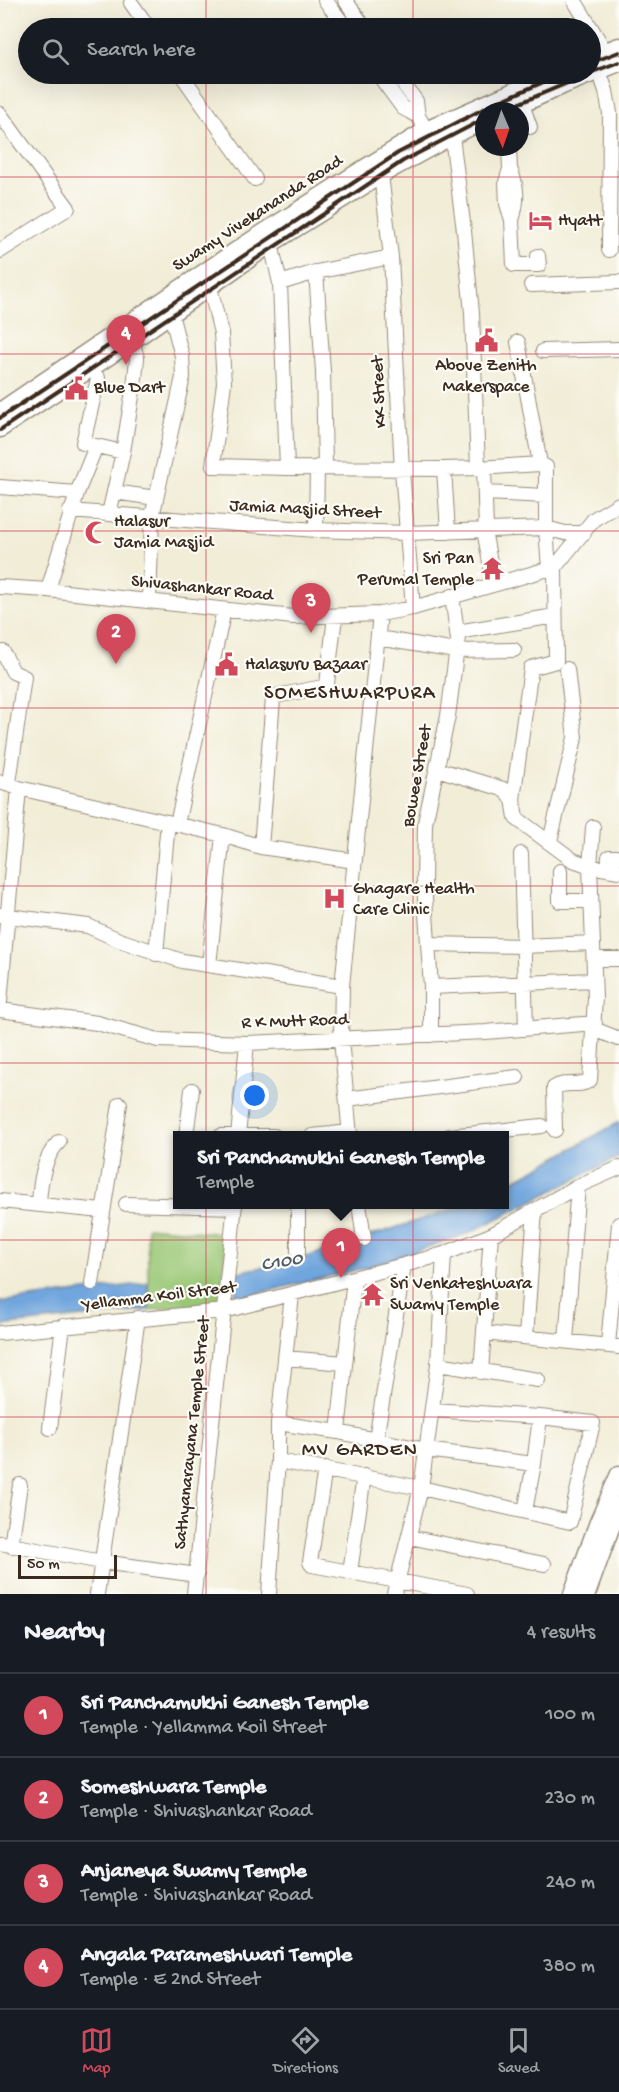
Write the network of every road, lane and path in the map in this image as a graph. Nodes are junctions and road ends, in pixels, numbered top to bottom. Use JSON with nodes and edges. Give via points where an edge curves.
{"nodes":[{"id":1,"x":325,"y":0,"type":"edge"},
{"id":2,"x":345,"y":0,"type":"edge"},
{"id":3,"x":574,"y":0,"type":"edge"},
{"id":4,"x":132,"y":1,"type":"edge"},
{"id":5,"x":143,"y":18,"type":"edge"},
{"id":6,"x":338,"y":18,"type":"edge"},
{"id":7,"x":358,"y":18,"type":"edge"},
{"id":8,"x":583,"y":18,"type":"edge"},
{"id":9,"x":603,"y":56,"type":"edge"},
{"id":10,"x":619,"y":63,"type":"edge"},
{"id":11,"x":188,"y":84,"type":"edge"},
{"id":12,"x":388,"y":84,"type":"edge"},
{"id":13,"x":401,"y":84,"type":"edge"},
{"id":14,"x":525,"y":84,"type":"edge"},
{"id":15,"x":556,"y":84,"type":"edge"},
{"id":16,"x":525,"y":102,"type":"edge"},
{"id":17,"x":410,"y":105,"type":"junction"},
{"id":18,"x":614,"y":113,"type":"edge"},
{"id":19,"x":0,"y":114,"type":"edge"},
{"id":20,"x":422,"y":123,"type":"junction"},
{"id":21,"x":529,"y":124,"type":"edge"},
{"id":22,"x":475,"y":125,"type":"edge"},
{"id":23,"x":530,"y":127,"type":"dead end"},
{"id":24,"x":452,"y":136,"type":"junction"},
{"id":25,"x":509,"y":156,"type":"edge"},
{"id":26,"x":381,"y":175,"type":"junction"},
{"id":27,"x":255,"y":179,"type":"dead end"},
{"id":28,"x":271,"y":244,"type":"junction"},
{"id":29,"x":609,"y":250,"type":"dead end"},
{"id":30,"x":0,"y":251,"type":"edge"},
{"id":31,"x":538,"y":256,"type":"dead end"},
{"id":32,"x":390,"y":257,"type":"junction"},
{"id":33,"x":316,"y":272,"type":"junction"},
{"id":34,"x":619,"y":282,"type":"edge"},
{"id":35,"x":280,"y":283,"type":"junction"},
{"id":36,"x":531,"y":285,"type":"dead end"},
{"id":37,"x":210,"y":287,"type":"junction"},
{"id":38,"x":171,"y":314,"type":"junction"},
{"id":39,"x":132,"y":341,"type":"junction"},
{"id":40,"x":518,"y":342,"type":"dead end"},
{"id":41,"x":619,"y":349,"type":"edge"},
{"id":42,"x":543,"y":351,"type":"dead end"},
{"id":43,"x":98,"y":378,"type":"dead end"},
{"id":44,"x":0,"y":411,"type":"edge"},
{"id":45,"x":0,"y":429,"type":"edge"},
{"id":46,"x":96,"y":446,"type":"junction"},
{"id":47,"x":123,"y":452,"type":"junction"},
{"id":48,"x":540,"y":464,"type":"junction"},
{"id":49,"x":321,"y":467,"type":"junction"},
{"id":50,"x":485,"y":467,"type":"junction"},
{"id":51,"x":286,"y":468,"type":"junction"},
{"id":52,"x":444,"y":469,"type":"junction"},
{"id":53,"x":402,"y":470,"type":"junction"},
{"id":54,"x":0,"y":487,"type":"edge"},
{"id":55,"x":114,"y":492,"type":"junction"},
{"id":56,"x":77,"y":493,"type":"junction"},
{"id":57,"x":484,"y":493,"type":"junction"},
{"id":58,"x":546,"y":496,"type":"junction"},
{"id":59,"x":156,"y":498,"type":"junction"},
{"id":60,"x":619,"y":504,"type":"edge"},
{"id":61,"x":70,"y":511,"type":"junction"},
{"id":62,"x":109,"y":514,"type":"junction"},
{"id":63,"x":152,"y":517,"type":"junction"},
{"id":64,"x":546,"y":528,"type":"junction"},
{"id":65,"x":316,"y":530,"type":"junction"},
{"id":66,"x":485,"y":530,"type":"junction"},
{"id":67,"x":447,"y":532,"type":"junction"},
{"id":68,"x":407,"y":533,"type":"junction"},
{"id":69,"x":584,"y":533,"type":"junction"},
{"id":70,"x":552,"y":568,"type":"junction"},
{"id":71,"x":494,"y":584,"type":"junction"},
{"id":72,"x":0,"y":587,"type":"edge"},
{"id":73,"x":48,"y":590,"type":"junction"},
{"id":74,"x":452,"y":596,"type":"junction"},
{"id":75,"x":149,"y":602,"type":"junction"},
{"id":76,"x":413,"y":608,"type":"junction"},
{"id":77,"x":224,"y":610,"type":"junction"},
{"id":78,"x":380,"y":614,"type":"junction"},
{"id":79,"x":335,"y":616,"type":"junction"},
{"id":80,"x":555,"y":616,"type":"junction"},
{"id":81,"x":457,"y":632,"type":"junction"},
{"id":82,"x":378,"y":638,"type":"junction"},
{"id":83,"x":514,"y":650,"type":"dead end"},
{"id":84,"x":456,"y":651,"type":"junction"},
{"id":85,"x":0,"y":652,"type":"edge"},
{"id":86,"x":567,"y":669,"type":"dead end"},
{"id":87,"x":437,"y":769,"type":"junction"},
{"id":88,"x":10,"y":784,"type":"edge"},
{"id":89,"x":513,"y":799,"type":"junction"},
{"id":90,"x":172,"y":823,"type":"junction"},
{"id":91,"x":593,"y":827,"type":"dead end"},
{"id":92,"x":223,"y":835,"type":"junction"},
{"id":93,"x":550,"y":841,"type":"junction"},
{"id":94,"x":261,"y":847,"type":"junction"},
{"id":95,"x":521,"y":854,"type":"dead end"},
{"id":96,"x":619,"y":857,"type":"edge"},
{"id":97,"x":355,"y":861,"type":"junction"},
{"id":98,"x":590,"y":866,"type":"junction"},
{"id":99,"x":613,"y":869,"type":"edge"},
{"id":100,"x":560,"y":871,"type":"dead end"},
{"id":101,"x":591,"y":901,"type":"junction"},
{"id":102,"x":3,"y":915,"type":"edge"},
{"id":103,"x":593,"y":943,"type":"junction"},
{"id":104,"x":428,"y":944,"type":"junction"},
{"id":105,"x":523,"y":946,"type":"junction"},
{"id":106,"x":156,"y":954,"type":"junction"},
{"id":107,"x":594,"y":959,"type":"junction"},
{"id":108,"x":619,"y":959,"type":"edge"},
{"id":109,"x":209,"y":965,"type":"junction"},
{"id":110,"x":594,"y":980,"type":"junction"},
{"id":111,"x":525,"y":984,"type":"junction"},
{"id":112,"x":342,"y":987,"type":"junction"},
{"id":113,"x":431,"y":987,"type":"junction"},
{"id":114,"x":0,"y":1002,"type":"edge"},
{"id":115,"x":0,"y":1010,"type":"edge"},
{"id":116,"x":594,"y":1028,"type":"junction"},
{"id":117,"x":526,"y":1029,"type":"junction"},
{"id":118,"x":431,"y":1035,"type":"junction"},
{"id":119,"x":341,"y":1039,"type":"junction"},
{"id":120,"x":619,"y":1039,"type":"edge"},
{"id":121,"x":247,"y":1043,"type":"junction"},
{"id":122,"x":517,"y":1077,"type":"dead end"},
{"id":123,"x":192,"y":1090,"type":"dead end"},
{"id":124,"x":346,"y":1099,"type":"junction"},
{"id":125,"x":120,"y":1104,"type":"dead end"},
{"id":126,"x":187,"y":1131,"type":"edge"},
{"id":127,"x":238,"y":1131,"type":"edge"},
{"id":128,"x":350,"y":1131,"type":"edge"},
{"id":129,"x":509,"y":1131,"type":"edge"},
{"id":130,"x":59,"y":1142,"type":"dead end"},
{"id":131,"x":619,"y":1168,"type":"edge"},
{"id":132,"x":578,"y":1186,"type":"junction"},
{"id":133,"x":0,"y":1201,"type":"edge"},
{"id":134,"x":39,"y":1204,"type":"junction"},
{"id":135,"x":126,"y":1204,"type":"dead end"},
{"id":136,"x":173,"y":1205,"type":"edge"},
{"id":137,"x":235,"y":1209,"type":"edge"},
{"id":138,"x":298,"y":1209,"type":"edge"},
{"id":139,"x":360,"y":1209,"type":"edge"},
{"id":140,"x":102,"y":1210,"type":"junction"},
{"id":141,"x":535,"y":1210,"type":"junction"},
{"id":142,"x":619,"y":1224,"type":"edge"},
{"id":143,"x":491,"y":1235,"type":"junction"},
{"id":144,"x":364,"y":1239,"type":"dead end"},
{"id":145,"x":618,"y":1251,"type":"edge"},
{"id":146,"x":298,"y":1252,"type":"dead end"},
{"id":147,"x":444,"y":1254,"type":"junction"},
{"id":148,"x":404,"y":1265,"type":"junction"},
{"id":149,"x":354,"y":1278,"type":"junction"},
{"id":150,"x":92,"y":1283,"type":"dead end"},
{"id":151,"x":616,"y":1293,"type":"edge"},
{"id":152,"x":292,"y":1295,"type":"junction"},
{"id":153,"x":225,"y":1306,"type":"junction"},
{"id":154,"x":138,"y":1318,"type":"junction"},
{"id":155,"x":63,"y":1326,"type":"junction"},
{"id":156,"x":0,"y":1333,"type":"edge"},
{"id":157,"x":484,"y":1333,"type":"junction"},
{"id":158,"x":526,"y":1337,"type":"junction"},
{"id":159,"x":566,"y":1341,"type":"junction"},
{"id":160,"x":614,"y":1346,"type":"edge"},
{"id":161,"x":285,"y":1358,"type":"junction"},
{"id":162,"x":345,"y":1363,"type":"junction"},
{"id":163,"x":438,"y":1364,"type":"junction"},
{"id":164,"x":481,"y":1372,"type":"junction"},
{"id":165,"x":538,"y":1380,"type":"dead end"},
{"id":166,"x":432,"y":1410,"type":"junction"},
{"id":167,"x":540,"y":1417,"type":"junction"},
{"id":168,"x":278,"y":1423,"type":"junction"},
{"id":169,"x":50,"y":1428,"type":"dead end"},
{"id":170,"x":338,"y":1431,"type":"junction"},
{"id":171,"x":376,"y":1440,"type":"junction"},
{"id":172,"x":426,"y":1450,"type":"junction"},
{"id":173,"x":278,"y":1461,"type":"junction"},
{"id":174,"x":534,"y":1464,"type":"junction"},
{"id":175,"x":325,"y":1469,"type":"junction"},
{"id":176,"x":619,"y":1474,"type":"edge"},
{"id":177,"x":364,"y":1476,"type":"junction"},
{"id":178,"x":20,"y":1485,"type":"dead end"},
{"id":179,"x":422,"y":1488,"type":"junction"},
{"id":180,"x":619,"y":1506,"type":"edge"},
{"id":181,"x":525,"y":1511,"type":"junction"},
{"id":182,"x":409,"y":1537,"type":"junction"},
{"id":183,"x":3,"y":1545,"type":"edge"},
{"id":184,"x":102,"y":1562,"type":"junction"},
{"id":185,"x":544,"y":1564,"type":"dead end"},
{"id":186,"x":350,"y":1572,"type":"junction"},
{"id":187,"x":197,"y":1575,"type":"junction"},
{"id":188,"x":397,"y":1580,"type":"junction"},
{"id":189,"x":96,"y":1594,"type":"edge"},
{"id":190,"x":194,"y":1594,"type":"edge"},
{"id":191,"x":269,"y":1594,"type":"edge"},
{"id":192,"x":394,"y":1594,"type":"edge"},
{"id":193,"x":467,"y":1594,"type":"edge"},
{"id":194,"x":572,"y":1594,"type":"edge"},
{"id":195,"x":587,"y":1594,"type":"edge"}],
"edges":[{"from":1,"to":6,"type":"street"},
{"from":2,"to":7,"type":"street"},
{"from":3,"to":8,"type":"street"},
{"from":4,"to":5,"type":"street"},
{"from":9,"to":10,"type":"main road"},
{"from":9,"to":18,"type":"street","via":[[606,91]]},
{"from":11,"to":27,"type":"street"},
{"from":12,"to":17,"type":"street"},
{"from":13,"to":17,"type":"street"},
{"from":14,"to":20,"type":"main road","name":"Swamy Vivekananda Road"},
{"from":15,"to":16,"type":"main road"},
{"from":17,"to":20,"type":"street"},
{"from":18,"to":29,"type":"street"},
{"from":19,"to":30,"type":"street","via":[[68,208]]},
{"from":20,"to":44,"type":"main road","name":"Swamy Vivekananda Road","via":[[357,172]]},
{"from":21,"to":23,"type":"street"},
{"from":22,"to":24,"type":"main road","name":"Swamy Vivekananda Road"},
{"from":24,"to":26,"type":"main road","name":"Swamy Vivekananda Road"},
{"from":24,"to":50,"type":"street"},
{"from":25,"to":31,"type":"street","via":[[506,182],[514,265],[539,265]]},
{"from":26,"to":28,"type":"main road","name":"Swamy Vivekananda Road"},
{"from":26,"to":32,"type":"street","name":"KK Street"},
{"from":28,"to":35,"type":"street"},
{"from":28,"to":37,"type":"main road","name":"Swamy Vivekananda Road"},
{"from":32,"to":33,"type":"street"},
{"from":32,"to":53,"type":"street","name":"KK Street"},
{"from":33,"to":35,"type":"street"},
{"from":33,"to":49,"type":"street","via":[[323,370]]},
{"from":34,"to":36,"type":"street"},
{"from":35,"to":51,"type":"street"},
{"from":37,"to":38,"type":"main road","name":"Swamy Vivekananda Road"},
{"from":37,"to":51,"type":"street","via":[[221,333],[224,382],[213,466]]},
{"from":38,"to":39,"type":"main road","name":"Swamy Vivekananda Road"},
{"from":38,"to":59,"type":"street","via":[[183,356],[183,376]]},
{"from":39,"to":45,"type":"main road","name":"Swamy Vivekananda Road"},
{"from":39,"to":47,"type":"street","via":[[137,358]]},
{"from":40,"to":48,"type":"street"},
{"from":41,"to":42,"type":"street"},
{"from":43,"to":46,"type":"street","via":[[83,443]]},
{"from":46,"to":47,"type":"street"},
{"from":46,"to":56,"type":"street"},
{"from":47,"to":55,"type":"street"},
{"from":48,"to":50,"type":"street"},
{"from":48,"to":58,"type":"street","via":[[546,467]]},
{"from":49,"to":51,"type":"street"},
{"from":49,"to":53,"type":"street"},
{"from":49,"to":65,"type":"street"},
{"from":50,"to":52,"type":"street"},
{"from":50,"to":57,"type":"street"},
{"from":52,"to":53,"type":"street"},
{"from":52,"to":67,"type":"street"},
{"from":53,"to":68,"type":"street","name":"KK Street"},
{"from":54,"to":56,"type":"street"},
{"from":55,"to":59,"type":"street"},
{"from":55,"to":62,"type":"street"},
{"from":56,"to":61,"type":"street"},
{"from":57,"to":58,"type":"street"},
{"from":57,"to":66,"type":"street"},
{"from":58,"to":64,"type":"street"},
{"from":59,"to":63,"type":"street"},
{"from":60,"to":69,"type":"street","via":[[594,519]]},
{"from":61,"to":62,"type":"street","name":"Jamia Masjid Street"},
{"from":61,"to":73,"type":"street"},
{"from":62,"to":63,"type":"street","name":"Jamia Masjid Street"},
{"from":63,"to":65,"type":"street","name":"Jamia Masjid Street"},
{"from":63,"to":75,"type":"street"},
{"from":64,"to":66,"type":"street","name":"Jamia Masjid Street"},
{"from":64,"to":69,"type":"street","name":"Jamia Masjid Street"},
{"from":64,"to":70,"type":"street"},
{"from":65,"to":68,"type":"street","name":"Jamia Masjid Street"},
{"from":66,"to":67,"type":"street","name":"Jamia Masjid Street"},
{"from":66,"to":71,"type":"street"},
{"from":67,"to":68,"type":"street","name":"Jamia Masjid Street"},
{"from":68,"to":76,"type":"street","name":"KK Street"},
{"from":69,"to":70,"type":"street"},
{"from":70,"to":71,"type":"street","name":"Shivashankar Road"},
{"from":70,"to":80,"type":"street"},
{"from":71,"to":74,"type":"street","name":"Shivashankar Road"},
{"from":72,"to":73,"type":"street","name":"Shivashankar Road"},
{"from":73,"to":75,"type":"street","name":"Shivashankar Road"},
{"from":74,"to":76,"type":"street","name":"Shivashankar Road"},
{"from":74,"to":81,"type":"street","name":"Bowee Street"},
{"from":75,"to":77,"type":"street","name":"Shivashankar Road"},
{"from":76,"to":78,"type":"street","name":"Shivashankar Road"},
{"from":77,"to":79,"type":"street","name":"Shivashankar Road","via":[[293,617]]},
{"from":77,"to":90,"type":"street"},
{"from":78,"to":79,"type":"street","name":"Shivashankar Road"},
{"from":78,"to":82,"type":"street"},
{"from":79,"to":94,"type":"street","via":[[327,684],[273,699]]},
{"from":80,"to":81,"type":"street"},
{"from":80,"to":89,"type":"street","via":[[556,661],[531,668]]},
{"from":81,"to":84,"type":"street","name":"Bowee Street"},
{"from":82,"to":84,"type":"street"},
{"from":82,"to":97,"type":"street"},
{"from":83,"to":84,"type":"street"},
{"from":84,"to":87,"type":"street","name":"Bowee Street"},
{"from":85,"to":88,"type":"street","via":[[13,672],[24,676]]},
{"from":86,"to":93,"type":"street","via":[[576,738]]},
{"from":87,"to":89,"type":"street","via":[[503,789]]},
{"from":87,"to":104,"type":"street","name":"Bowee Street","via":[[425,823]]},
{"from":88,"to":90,"type":"street"},
{"from":88,"to":102,"type":"street"},
{"from":89,"to":93,"type":"street","via":[[516,818]]},
{"from":90,"to":92,"type":"street"},
{"from":90,"to":106,"type":"street"},
{"from":91,"to":98,"type":"street"},
{"from":92,"to":94,"type":"street"},
{"from":92,"to":109,"type":"street"},
{"from":93,"to":98,"type":"street","via":[[573,860]]},
{"from":94,"to":97,"type":"street"},
{"from":95,"to":105,"type":"street"},
{"from":96,"to":99,"type":"street","via":[[609,857]]},
{"from":97,"to":112,"type":"street"},
{"from":98,"to":99,"type":"street"},
{"from":98,"to":101,"type":"street"},
{"from":100,"to":101,"type":"street","via":[[560,901]]},
{"from":101,"to":103,"type":"street"},
{"from":102,"to":106,"type":"street","via":[[88,926]]},
{"from":102,"to":114,"type":"street"},
{"from":103,"to":105,"type":"street"},
{"from":103,"to":107,"type":"street"},
{"from":104,"to":105,"type":"street"},
{"from":104,"to":113,"type":"street","name":"Bowee Street"},
{"from":105,"to":111,"type":"street"},
{"from":106,"to":109,"type":"street"},
{"from":107,"to":108,"type":"street"},
{"from":107,"to":110,"type":"street"},
{"from":109,"to":112,"type":"street"},
{"from":110,"to":111,"type":"street"},
{"from":110,"to":116,"type":"street"},
{"from":111,"to":113,"type":"street"},
{"from":111,"to":117,"type":"street"},
{"from":112,"to":119,"type":"street"},
{"from":113,"to":118,"type":"street","name":"Bowee Street"},
{"from":115,"to":121,"type":"street","name":"R K Mutt Road","via":[[97,1023],[158,1040]]},
{"from":116,"to":117,"type":"street","name":"R K Mutt Road"},
{"from":116,"to":120,"type":"street"},
{"from":116,"to":129,"type":"street","via":[[589,1081],[554,1088],[548,1128]]},
{"from":117,"to":118,"type":"street","name":"R K Mutt Road"},
{"from":118,"to":119,"type":"street","name":"R K Mutt Road"},
{"from":119,"to":121,"type":"street","name":"R K Mutt Road"},
{"from":119,"to":124,"type":"street"},
{"from":121,"to":127,"type":"street"},
{"from":122,"to":124,"type":"street"},
{"from":123,"to":126,"type":"street"},
{"from":124,"to":128,"type":"street"},
{"from":125,"to":140,"type":"street"},
{"from":130,"to":134,"type":"street","via":[[46,1164]]},
{"from":131,"to":132,"type":"street","name":"Yellamma Koil Street"},
{"from":132,"to":141,"type":"street","name":"Yellamma Koil Street"},
{"from":132,"to":159,"type":"street"},
{"from":133,"to":134,"type":"street"},
{"from":134,"to":140,"type":"street"},
{"from":135,"to":136,"type":"street"},
{"from":137,"to":153,"type":"street","name":"Sathyanarayana Temple Street"},
{"from":138,"to":146,"type":"street"},
{"from":139,"to":144,"type":"street"},
{"from":140,"to":150,"type":"street"},
{"from":141,"to":143,"type":"street","name":"Yellamma Koil Street"},
{"from":141,"to":158,"type":"street"},
{"from":142,"to":145,"type":"street"},
{"from":143,"to":147,"type":"street","name":"Yellamma Koil Street"},
{"from":143,"to":157,"type":"street"},
{"from":145,"to":151,"type":"street"},
{"from":147,"to":148,"type":"street","name":"Yellamma Koil Street"},
{"from":147,"to":163,"type":"street"},
{"from":148,"to":149,"type":"street","name":"Yellamma Koil Street"},
{"from":148,"to":171,"type":"street"},
{"from":149,"to":152,"type":"street","name":"Yellamma Koil Street"},
{"from":149,"to":162,"type":"street"},
{"from":151,"to":160,"type":"street"},
{"from":152,"to":153,"type":"street","name":"Yellamma Koil Street"},
{"from":152,"to":161,"type":"street"},
{"from":153,"to":154,"type":"street","name":"Yellamma Koil Street"},
{"from":153,"to":187,"type":"street","name":"Sathyanarayana Temple Street"},
{"from":154,"to":155,"type":"street","name":"Yellamma Koil Street"},
{"from":154,"to":184,"type":"street"},
{"from":155,"to":156,"type":"street","name":"Yellamma Koil Street"},
{"from":155,"to":169,"type":"street"},
{"from":157,"to":158,"type":"street"},
{"from":157,"to":164,"type":"street"},
{"from":158,"to":159,"type":"street"},
{"from":159,"to":160,"type":"street"},
{"from":161,"to":162,"type":"street"},
{"from":161,"to":168,"type":"street"},
{"from":162,"to":170,"type":"street"},
{"from":163,"to":164,"type":"street"},
{"from":163,"to":166,"type":"street"},
{"from":164,"to":165,"type":"street"},
{"from":166,"to":167,"type":"street"},
{"from":166,"to":172,"type":"street"},
{"from":167,"to":174,"type":"street"},
{"from":167,"to":181,"type":"street","via":[[593,1423],[570,1522]]},
{"from":168,"to":170,"type":"street"},
{"from":168,"to":173,"type":"street"},
{"from":170,"to":171,"type":"street"},
{"from":171,"to":172,"type":"street"},
{"from":172,"to":174,"type":"street"},
{"from":172,"to":179,"type":"street"},
{"from":173,"to":175,"type":"street"},
{"from":173,"to":191,"type":"street"},
{"from":174,"to":181,"type":"street"},
{"from":175,"to":177,"type":"street"},
{"from":175,"to":186,"type":"street","via":[[310,1563]]},
{"from":176,"to":194,"type":"main road"},
{"from":177,"to":179,"type":"street"},
{"from":177,"to":186,"type":"street"},
{"from":178,"to":183,"type":"street"},
{"from":179,"to":181,"type":"street"},
{"from":179,"to":182,"type":"street"},
{"from":180,"to":195,"type":"main road"},
{"from":182,"to":185,"type":"street"},
{"from":182,"to":188,"type":"street"},
{"from":183,"to":184,"type":"street"},
{"from":184,"to":187,"type":"street"},
{"from":184,"to":189,"type":"street"},
{"from":186,"to":188,"type":"street"},
{"from":187,"to":190,"type":"street","name":"Sathyanarayana Temple Street"},
{"from":188,"to":192,"type":"street"},
{"from":188,"to":193,"type":"street"}]}
